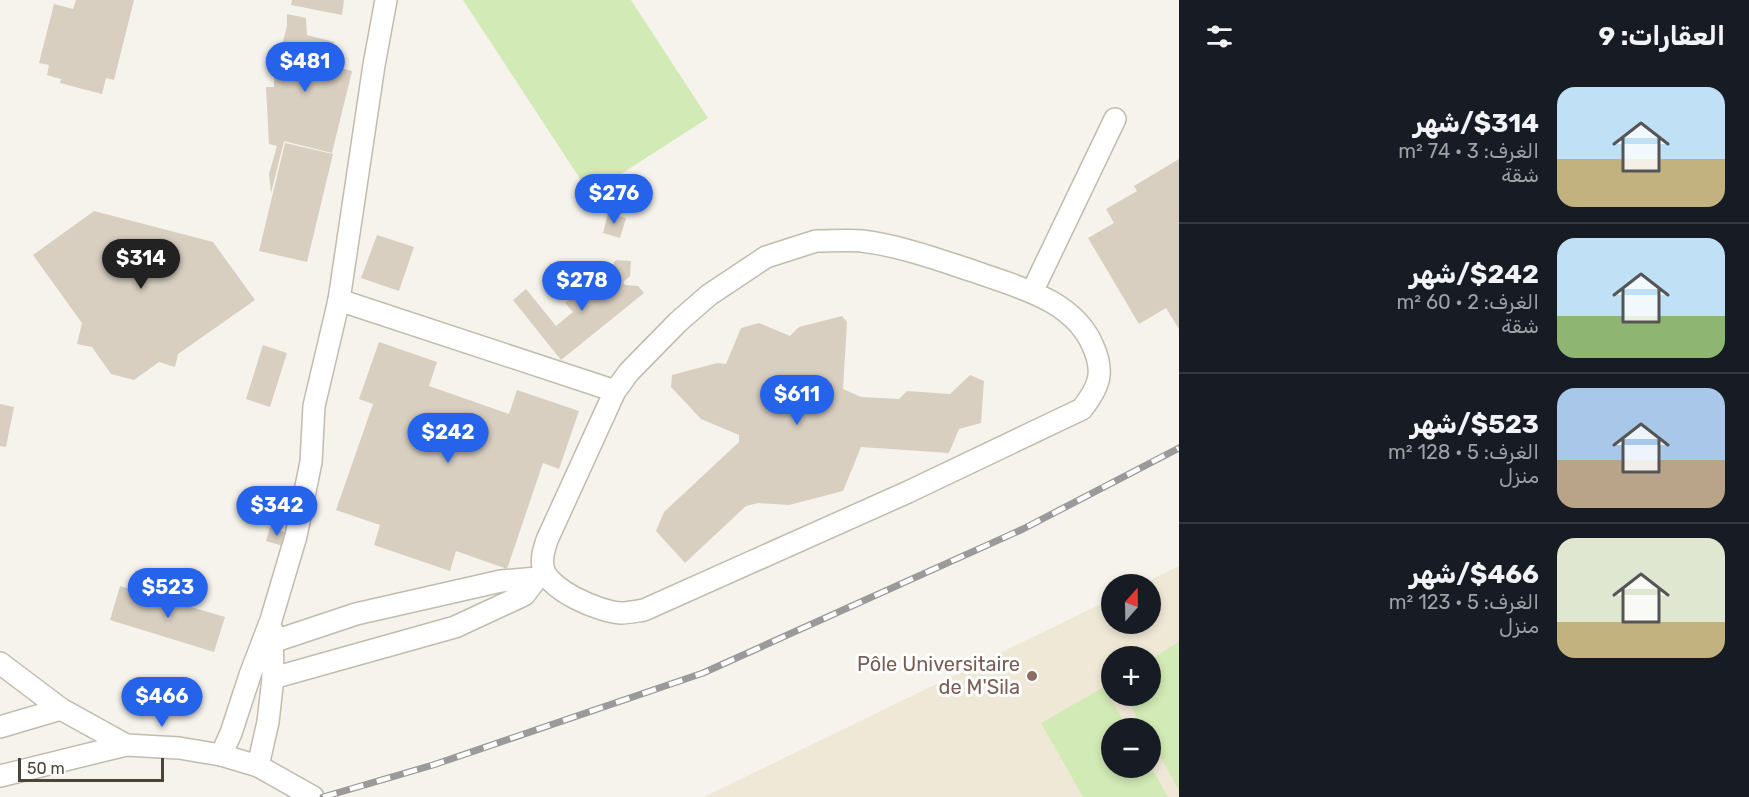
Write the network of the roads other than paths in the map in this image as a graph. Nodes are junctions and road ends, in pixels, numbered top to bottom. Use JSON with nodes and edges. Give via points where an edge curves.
{"nodes":[{"id":1,"x":386,"y":0,"type":"edge"},
{"id":2,"x":1115,"y":119,"type":"dead end"},
{"id":3,"x":1032,"y":292,"type":"junction"},
{"id":4,"x":339,"y":300,"type":"junction"},
{"id":5,"x":615,"y":391,"type":"junction"},
{"id":6,"x":541,"y":577,"type":"junction"},
{"id":7,"x":271,"y":620,"type":"junction"},
{"id":8,"x":272,"y":642,"type":"junction"},
{"id":9,"x":0,"y":663,"type":"edge"},
{"id":10,"x":273,"y":678,"type":"junction"},
{"id":11,"x":61,"y":709,"type":"junction"},
{"id":12,"x":0,"y":727,"type":"edge"},
{"id":13,"x":126,"y":745,"type":"junction"},
{"id":14,"x":221,"y":755,"type":"junction"},
{"id":15,"x":258,"y":766,"type":"junction"},
{"id":16,"x":0,"y":777,"type":"edge"},
{"id":17,"x":313,"y":797,"type":"edge"}],
"edges":[{"from":1,"to":4,"type":"street"},
{"from":2,"to":3,"type":"street"},
{"from":3,"to":5,"type":"street","via":[[910,250],[860,241],[816,241],[766,257],[709,295],[678,321]]},
{"from":3,"to":6,"type":"street","via":[[1065,310],[1088,335],[1098,357],[1100,376],[1096,392],[1082,409],[807,539],[644,610],[620,613],[599,608]]},
{"from":4,"to":5,"type":"street"},
{"from":4,"to":7,"type":"street","via":[[314,406],[311,462],[296,536]]},
{"from":5,"to":6,"type":"street","via":[[551,527]]},
{"from":6,"to":8,"type":"street","via":[[501,581],[356,614]]},
{"from":6,"to":10,"type":"street","via":[[524,595],[454,627]]},
{"from":7,"to":8,"type":"street"},
{"from":7,"to":14,"type":"street"},
{"from":8,"to":10,"type":"street"},
{"from":9,"to":11,"type":"street"},
{"from":10,"to":15,"type":"street"},
{"from":11,"to":12,"type":"street"},
{"from":11,"to":13,"type":"street"},
{"from":13,"to":14,"type":"street"},
{"from":13,"to":16,"type":"street"},
{"from":14,"to":15,"type":"street"},
{"from":15,"to":17,"type":"street"}]}
